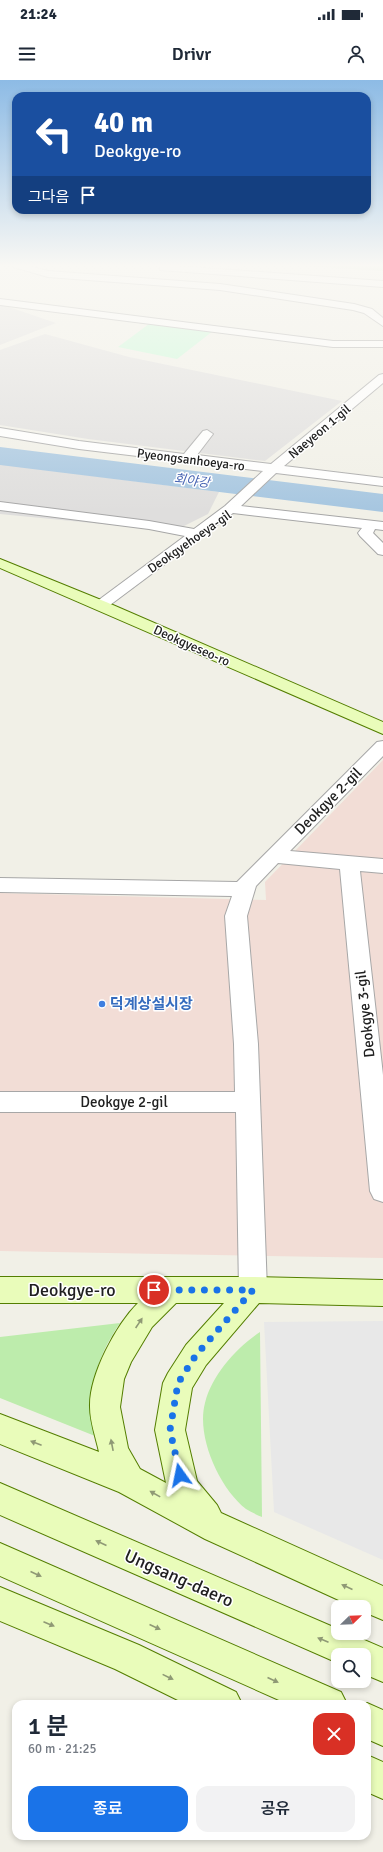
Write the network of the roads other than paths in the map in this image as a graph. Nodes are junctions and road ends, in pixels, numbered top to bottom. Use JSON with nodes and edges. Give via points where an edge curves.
{"nodes":[{"id":1,"x":383,"y":377,"type":"edge"},
{"id":2,"x":0,"y":432,"type":"edge"},
{"id":3,"x":207,"y":434,"type":"dead end"},
{"id":4,"x":187,"y":458,"type":"junction"},
{"id":5,"x":268,"y":473,"type":"junction"},
{"id":6,"x":383,"y":482,"type":"edge"},
{"id":7,"x":235,"y":505,"type":"junction"},
{"id":8,"x":0,"y":506,"type":"edge"},
{"id":9,"x":377,"y":525,"type":"edge"},
{"id":10,"x":197,"y":534,"type":"junction"},
{"id":11,"x":383,"y":551,"type":"edge"},
{"id":12,"x":0,"y":563,"type":"edge"},
{"id":13,"x":101,"y":605,"type":"junction"},
{"id":14,"x":383,"y":729,"type":"edge"},
{"id":15,"x":383,"y":746,"type":"edge"},
{"id":16,"x":273,"y":856,"type":"junction"},
{"id":17,"x":349,"y":862,"type":"junction"},
{"id":18,"x":383,"y":866,"type":"edge"},
{"id":19,"x":0,"y":885,"type":"edge"},
{"id":20,"x":245,"y":889,"type":"junction"},
{"id":21,"x":0,"y":1102,"type":"edge"},
{"id":22,"x":248,"y":1102,"type":"junction"},
{"id":23,"x":383,"y":1190,"type":"edge"},
{"id":24,"x":0,"y":1290,"type":"edge"},
{"id":25,"x":253,"y":1290,"type":"junction"},
{"id":26,"x":169,"y":1291,"type":"junction"},
{"id":27,"x":383,"y":1293,"type":"edge"},
{"id":28,"x":0,"y":1429,"type":"edge"},
{"id":29,"x":129,"y":1480,"type":"junction"},
{"id":30,"x":0,"y":1499,"type":"edge"},
{"id":31,"x":216,"y":1528,"type":"junction"},
{"id":32,"x":0,"y":1559,"type":"edge"},
{"id":33,"x":383,"y":1603,"type":"edge"},
{"id":34,"x":0,"y":1604,"type":"edge"},
{"id":35,"x":343,"y":1648,"type":"edge"},
{"id":36,"x":371,"y":1660,"type":"edge"},
{"id":37,"x":383,"y":1665,"type":"edge"},
{"id":38,"x":216,"y":1700,"type":"edge"},
{"id":39,"x":320,"y":1700,"type":"edge"},
{"id":40,"x":371,"y":1723,"type":"edge"},
{"id":41,"x":383,"y":1728,"type":"edge"},
{"id":42,"x":371,"y":1775,"type":"edge"},
{"id":43,"x":383,"y":1781,"type":"edge"}],
"edges":[{"from":1,"to":5,"type":"street","name":"Naeyeon 1-gil"},
{"from":2,"to":4,"type":"street","name":"Pyeongsanhoeya-ro"},
{"from":3,"to":4,"type":"street"},
{"from":4,"to":5,"type":"street","name":"Pyeongsanhoeya-ro"},
{"from":5,"to":6,"type":"street","name":"Pyeongsanhoeya-ro"},
{"from":5,"to":7,"type":"street","name":"Naeyeon 1-gil"},
{"from":7,"to":9,"type":"street","name":"Deokgyehoeya-gil"},
{"from":7,"to":10,"type":"street","name":"Deokgyehoeya-gil"},
{"from":8,"to":10,"type":"street","via":[[149,524]]},
{"from":9,"to":11,"type":"street","via":[[365,533]]},
{"from":10,"to":13,"type":"street","name":"Deokgyehoeya-gil"},
{"from":12,"to":13,"type":"street","name":"Deokgyeseo-ro"},
{"from":13,"to":14,"type":"street","name":"Deokgyeseo-ro"},
{"from":15,"to":16,"type":"street","name":"Deokgye 2-gil"},
{"from":16,"to":17,"type":"street","name":"Deokgye 2-gil"},
{"from":16,"to":20,"type":"street","name":"Deokgye 2-gil","via":[[247,883]]},
{"from":17,"to":18,"type":"street","name":"Deokgye 2-gil"},
{"from":17,"to":23,"type":"street","name":"Deokgye 3-gil"},
{"from":19,"to":20,"type":"street"},
{"from":20,"to":22,"type":"street","name":"Deokgye 2-gil","via":[[236,916]]},
{"from":21,"to":22,"type":"street","name":"Deokgye 2-gil"},
{"from":22,"to":25,"type":"street","name":"Deokgye 2-gil"},
{"from":24,"to":26,"type":"street","name":"Deokgye-ro"},
{"from":25,"to":26,"type":"street","name":"Deokgye-ro"},
{"from":25,"to":27,"type":"street","name":"Deokgye-ro"},
{"from":25,"to":31,"type":"street","via":[[196,1355],[178,1383],[170,1430],[183,1489]]},
{"from":29,"to":26,"type":"street","one_way":true,"via":[[114,1453],[105,1407],[109,1379],[120,1353],[142,1318]]},
{"from":29,"to":28,"type":"street","one_way":true},
{"from":31,"to":29,"type":"street","one_way":true},
{"from":35,"to":30,"type":"street","name":"Ungsang-daero","one_way":true},
{"from":33,"to":31,"type":"street","one_way":true},
{"from":32,"to":39,"type":"street","one_way":true},
{"from":34,"to":38,"type":"street","one_way":true,"via":[[127,1657]]},
{"from":36,"to":37,"type":"street"},
{"from":40,"to":41,"type":"street"},
{"from":42,"to":43,"type":"street"}]}
